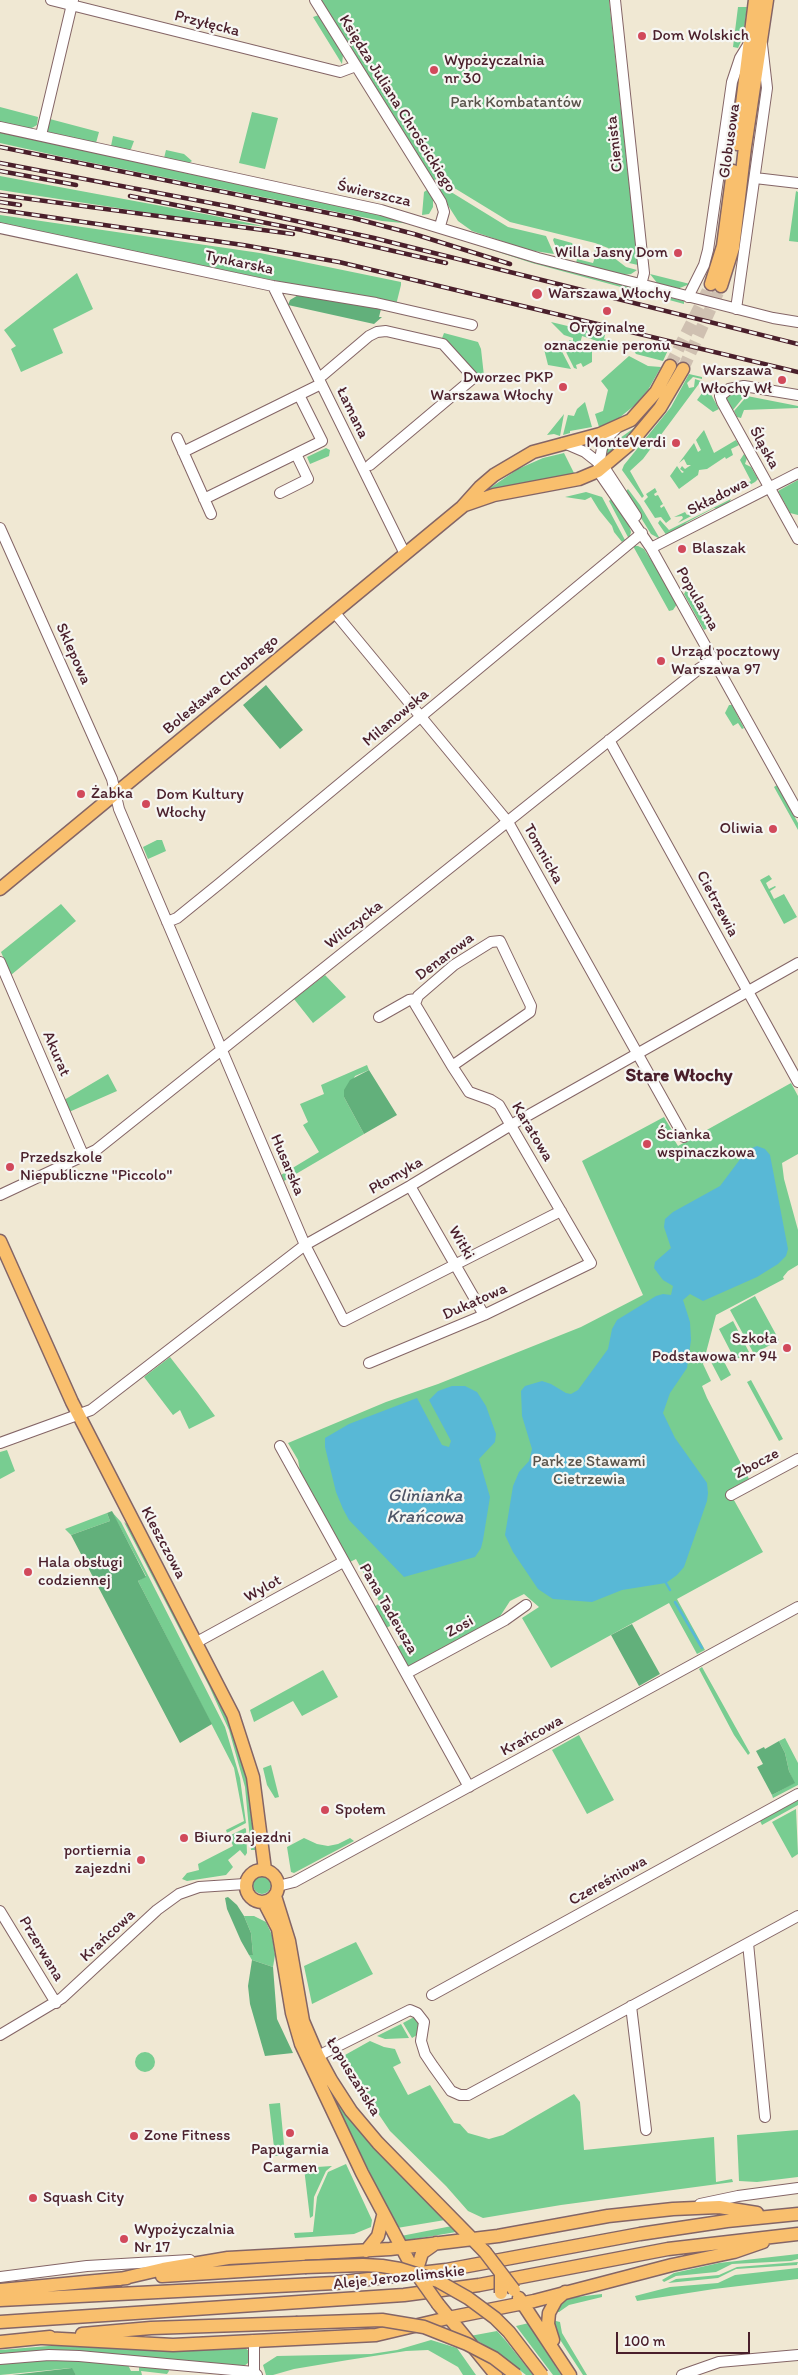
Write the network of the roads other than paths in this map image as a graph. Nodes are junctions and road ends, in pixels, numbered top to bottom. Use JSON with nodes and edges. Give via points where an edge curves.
{"nodes":[{"id":1,"x":51,"y":0,"type":"edge"},
{"id":2,"x":315,"y":0,"type":"edge"},
{"id":3,"x":615,"y":0,"type":"edge"},
{"id":4,"x":755,"y":0,"type":"edge"},
{"id":5,"x":767,"y":0,"type":"edge"},
{"id":6,"x":72,"y":3,"type":"edge"},
{"id":7,"x":755,"y":42,"type":"junction"},
{"id":8,"x":356,"y":66,"type":"junction"},
{"id":9,"x":0,"y":127,"type":"edge"},
{"id":10,"x":41,"y":135,"type":"junction"},
{"id":11,"x":755,"y":178,"type":"junction"},
{"id":12,"x":798,"y":183,"type":"edge"},
{"id":13,"x":440,"y":226,"type":"junction"},
{"id":14,"x":0,"y":228,"type":"edge"},
{"id":15,"x":642,"y":285,"type":"junction"},
{"id":16,"x":716,"y":285,"type":"tunnel mouth"},
{"id":17,"x":273,"y":286,"type":"junction"},
{"id":18,"x":688,"y":297,"type":"junction"},
{"id":19,"x":736,"y":309,"type":"junction"},
{"id":20,"x":798,"y":322,"type":"edge"},
{"id":21,"x":472,"y":325,"type":"dead end"},
{"id":22,"x":322,"y":380,"type":"junction"},
{"id":23,"x":298,"y":395,"type":"junction"},
{"id":24,"x":798,"y":395,"type":"edge"},
{"id":25,"x":619,"y":427,"type":"junction"},
{"id":26,"x":177,"y":438,"type":"dead end"},
{"id":27,"x":563,"y":443,"type":"junction"},
{"id":28,"x":183,"y":452,"type":"junction"},
{"id":29,"x":296,"y":454,"type":"junction"},
{"id":30,"x":370,"y":465,"type":"dead end"},
{"id":31,"x":600,"y":466,"type":"junction"},
{"id":32,"x":798,"y":473,"type":"edge"},
{"id":33,"x":769,"y":488,"type":"junction"},
{"id":34,"x":280,"y":493,"type":"dead end"},
{"id":35,"x":204,"y":499,"type":"junction"},
{"id":36,"x":462,"y":507,"type":"junction"},
{"id":37,"x":211,"y":514,"type":"dead end"},
{"id":38,"x":786,"y":518,"type":"junction"},
{"id":39,"x":798,"y":521,"type":"edge"},
{"id":40,"x":0,"y":528,"type":"edge"},
{"id":41,"x":642,"y":533,"type":"junction"},
{"id":42,"x":798,"y":539,"type":"edge"},
{"id":43,"x":651,"y":548,"type":"junction"},
{"id":44,"x":406,"y":554,"type":"junction"},
{"id":45,"x":335,"y":613,"type":"junction"},
{"id":46,"x":714,"y":659,"type":"junction"},
{"id":47,"x":422,"y":716,"type":"junction"},
{"id":48,"x":609,"y":740,"type":"junction"},
{"id":49,"x":116,"y":794,"type":"junction"},
{"id":50,"x":798,"y":812,"type":"edge"},
{"id":51,"x":508,"y":822,"type":"junction"},
{"id":52,"x":0,"y":889,"type":"edge"},
{"id":53,"x":167,"y":922,"type":"junction"},
{"id":54,"x":0,"y":962,"type":"edge"},
{"id":55,"x":798,"y":963,"type":"edge"},
{"id":56,"x":748,"y":992,"type":"junction"},
{"id":57,"x":416,"y":1003,"type":"junction"},
{"id":58,"x":379,"y":1017,"type":"dead end"},
{"id":59,"x":221,"y":1049,"type":"junction"},
{"id":60,"x":636,"y":1054,"type":"junction"},
{"id":61,"x":452,"y":1066,"type":"junction"},
{"id":62,"x":798,"y":1082,"type":"edge"},
{"id":63,"x":511,"y":1125,"type":"junction"},
{"id":64,"x":684,"y":1137,"type":"dead end"},
{"id":65,"x":84,"y":1157,"type":"junction"},
{"id":66,"x":410,"y":1186,"type":"junction"},
{"id":67,"x":0,"y":1195,"type":"edge"},
{"id":68,"x":561,"y":1211,"type":"junction"},
{"id":69,"x":0,"y":1241,"type":"edge"},
{"id":70,"x":305,"y":1245,"type":"junction"},
{"id":71,"x":591,"y":1263,"type":"joint"},
{"id":72,"x":456,"y":1264,"type":"junction"},
{"id":73,"x":484,"y":1316,"type":"junction"},
{"id":74,"x":369,"y":1363,"type":"dead end"},
{"id":75,"x":78,"y":1415,"type":"junction"},
{"id":76,"x":0,"y":1443,"type":"edge"},
{"id":77,"x":280,"y":1446,"type":"dead end"},
{"id":78,"x":798,"y":1459,"type":"edge"},
{"id":79,"x":731,"y":1495,"type":"dead end"},
{"id":80,"x":343,"y":1562,"type":"junction"},
{"id":81,"x":526,"y":1605,"type":"dead end"},
{"id":82,"x":798,"y":1607,"type":"edge"},
{"id":83,"x":197,"y":1642,"type":"junction"},
{"id":84,"x":407,"y":1673,"type":"junction"},
{"id":85,"x":469,"y":1787,"type":"junction"},
{"id":86,"x":798,"y":1794,"type":"edge"},
{"id":87,"x":265,"y":1870,"type":"junction"},
{"id":88,"x":245,"y":1884,"type":"junction"},
{"id":89,"x":272,"y":1895,"type":"junction"},
{"id":90,"x":0,"y":1911,"type":"edge"},
{"id":91,"x":798,"y":1916,"type":"edge"},
{"id":92,"x":748,"y":1943,"type":"junction"},
{"id":93,"x":432,"y":1995,"type":"dead end"},
{"id":94,"x":56,"y":2003,"type":"junction"},
{"id":95,"x":632,"y":2006,"type":"junction"},
{"id":96,"x":0,"y":2035,"type":"edge"},
{"id":97,"x":318,"y":2056,"type":"junction"},
{"id":98,"x":765,"y":2117,"type":"dead end"},
{"id":99,"x":646,"y":2130,"type":"dead end"},
{"id":100,"x":798,"y":2188,"type":"edge"},
{"id":101,"x":673,"y":2209,"type":"junction"},
{"id":102,"x":798,"y":2214,"type":"edge"},
{"id":103,"x":383,"y":2216,"type":"junction"},
{"id":104,"x":777,"y":2216,"type":"junction"},
{"id":105,"x":798,"y":2234,"type":"edge"},
{"id":106,"x":782,"y":2235,"type":"junction"},
{"id":107,"x":472,"y":2238,"type":"junction"},
{"id":108,"x":436,"y":2243,"type":"junction"},
{"id":109,"x":400,"y":2248,"type":"junction"},
{"id":110,"x":366,"y":2251,"type":"junction"},
{"id":111,"x":228,"y":2258,"type":"junction"},
{"id":112,"x":416,"y":2270,"type":"junction"},
{"id":113,"x":0,"y":2276,"type":"edge"},
{"id":114,"x":120,"y":2279,"type":"junction"},
{"id":115,"x":0,"y":2290,"type":"edge"},
{"id":116,"x":507,"y":2292,"type":"junction"},
{"id":117,"x":565,"y":2292,"type":"junction"},
{"id":118,"x":0,"y":2300,"type":"edge"},
{"id":119,"x":523,"y":2303,"type":"junction"},
{"id":120,"x":490,"y":2311,"type":"junction"},
{"id":121,"x":448,"y":2318,"type":"junction"},
{"id":122,"x":0,"y":2324,"type":"edge"},
{"id":123,"x":43,"y":2338,"type":"junction"},
{"id":124,"x":254,"y":2340,"type":"junction"},
{"id":125,"x":0,"y":2342,"type":"edge"},
{"id":126,"x":798,"y":2355,"type":"edge"},
{"id":127,"x":558,"y":2357,"type":"junction"},
{"id":128,"x":0,"y":2359,"type":"edge"},
{"id":129,"x":255,"y":2374,"type":"edge"},
{"id":130,"x":496,"y":2375,"type":"edge"},
{"id":131,"x":516,"y":2375,"type":"edge"},
{"id":132,"x":542,"y":2375,"type":"edge"},
{"id":133,"x":570,"y":2375,"type":"edge"},
{"id":134,"x":682,"y":2375,"type":"edge"}],
"edges":[{"from":1,"to":6,"type":"street","name":"Przyłęcka"},
{"from":2,"to":8,"type":"street","name":"Księdza Juliana Chrościckiego"},
{"from":3,"to":15,"type":"street","name":"Cienista","via":[[644,272]]},
{"from":4,"to":7,"type":"main road","name":"Globusowa"},
{"from":5,"to":7,"type":"main road","name":"Globusowa"},
{"from":6,"to":8,"type":"street","name":"Przyłęcka","via":[[340,72]]},
{"from":6,"to":10,"type":"street"},
{"from":7,"to":11,"type":"street","via":[[766,61],[767,88]]},
{"from":7,"to":16,"type":"main road","name":"Globusowa"},
{"from":7,"to":18,"type":"street","via":[[740,58],[732,82],[708,250]]},
{"from":8,"to":13,"type":"street","name":"Księdza Juliana Chrościckiego","via":[[441,202],[444,212]]},
{"from":9,"to":10,"type":"street","name":"Świerszcza"},
{"from":10,"to":13,"type":"street","name":"Świerszcza"},
{"from":11,"to":12,"type":"street"},
{"from":11,"to":19,"type":"street"},
{"from":13,"to":15,"type":"street","name":"Świerszcza","via":[[525,254]]},
{"from":14,"to":17,"type":"street","name":"Tynkarska"},
{"from":15,"to":18,"type":"street","name":"Świerszcza"},
{"from":17,"to":21,"type":"street","name":"Tynkarska","via":[[376,303]]},
{"from":17,"to":22,"type":"street","name":"Łamana"},
{"from":18,"to":19,"type":"street","name":"Świerszcza"},
{"from":19,"to":20,"type":"street","name":"Świerszcza"},
{"from":22,"to":23,"type":"street"},
{"from":22,"to":30,"type":"street","via":[[369,336],[386,331],[443,344],[472,376]]},
{"from":22,"to":44,"type":"street","name":"Łamana"},
{"from":23,"to":28,"type":"street"},
{"from":23,"to":29,"type":"street","via":[[322,441]]},
{"from":24,"to":33,"type":"street","name":"Śląska","via":[[744,386],[729,389],[720,396]]},
{"from":25,"to":27,"type":"main road","name":"Bolesława Chrobrego"},
{"from":25,"to":31,"type":"street","via":[[605,442]]},
{"from":25,"to":31,"type":"main road","name":"Bolesława Chrobrego","via":[[636,416],[676,367],[660,408],[630,444]]},
{"from":26,"to":28,"type":"street"},
{"from":27,"to":31,"type":"street","name":"Popularna","via":[[580,449]]},
{"from":27,"to":36,"type":"main road","name":"Bolesława Chrobrego","via":[[532,452],[511,463],[480,487]]},
{"from":28,"to":35,"type":"street"},
{"from":29,"to":34,"type":"street","via":[[308,479]]},
{"from":29,"to":35,"type":"street"},
{"from":31,"to":36,"type":"main road","name":"Bolesława Chrobrego","via":[[580,479],[494,495]]},
{"from":31,"to":41,"type":"street","name":"Popularna","via":[[635,514]]},
{"from":32,"to":33,"type":"street","name":"Składowa"},
{"from":33,"to":38,"type":"street","name":"Śląska"},
{"from":33,"to":43,"type":"street","name":"Składowa"},
{"from":35,"to":37,"type":"street"},
{"from":36,"to":44,"type":"main road","name":"Bolesława Chrobrego"},
{"from":38,"to":39,"type":"street"},
{"from":38,"to":42,"type":"street","name":"Śląska"},
{"from":40,"to":49,"type":"street","name":"Sklepowa"},
{"from":41,"to":43,"type":"street","name":"Popularna"},
{"from":41,"to":47,"type":"street","name":"Milanowska"},
{"from":43,"to":46,"type":"street","name":"Popularna"},
{"from":44,"to":45,"type":"main road","name":"Bolesława Chrobrego"},
{"from":45,"to":47,"type":"street","name":"Tomnicka"},
{"from":45,"to":49,"type":"main road","name":"Bolesława Chrobrego"},
{"from":46,"to":48,"type":"street","name":"Wilczycka"},
{"from":46,"to":50,"type":"street","name":"Popularna"},
{"from":47,"to":51,"type":"street","name":"Tomnicka"},
{"from":47,"to":53,"type":"street","name":"Milanowska","via":[[177,918]]},
{"from":48,"to":51,"type":"street","name":"Wilczycka"},
{"from":48,"to":56,"type":"street","name":"Cietrzewia"},
{"from":49,"to":52,"type":"main road","name":"Bolesława Chrobrego"},
{"from":49,"to":53,"type":"street","name":"Husarska","via":[[119,809]]},
{"from":51,"to":59,"type":"street","name":"Wilczycka"},
{"from":51,"to":60,"type":"street","name":"Tomnicka"},
{"from":53,"to":59,"type":"street","name":"Husarska"},
{"from":54,"to":65,"type":"street","name":"Akurat"},
{"from":55,"to":56,"type":"street","name":"Płomyka"},
{"from":56,"to":60,"type":"street","name":"Płomyka"},
{"from":56,"to":62,"type":"street","name":"Cietrzewia"},
{"from":57,"to":58,"type":"street","name":"Denarowa","via":[[409,1000]]},
{"from":57,"to":61,"type":"street","name":"Karatowa"},
{"from":57,"to":61,"type":"street","name":"Denarowa","via":[[454,966],[491,942],[500,941],[531,1006],[530,1012]]},
{"from":59,"to":65,"type":"street","name":"Wilczycka"},
{"from":59,"to":70,"type":"street","name":"Husarska"},
{"from":60,"to":63,"type":"street","name":"Płomyka"},
{"from":60,"to":64,"type":"street","name":"Tomnicka"},
{"from":61,"to":63,"type":"street","name":"Karatowa","via":[[470,1092],[495,1102]]},
{"from":63,"to":66,"type":"street","name":"Płomyka"},
{"from":63,"to":68,"type":"street","name":"Karatowa"},
{"from":65,"to":67,"type":"street","name":"Wilczycka"},
{"from":66,"to":70,"type":"street","name":"Płomyka"},
{"from":66,"to":72,"type":"street","name":"Witki"},
{"from":68,"to":71,"type":"street","name":"Karatowa"},
{"from":68,"to":72,"type":"street","name":"Husarska"},
{"from":69,"to":75,"type":"main road","name":"Kleszczowa"},
{"from":70,"to":72,"type":"street","name":"Husarska","via":[[344,1321]]},
{"from":70,"to":75,"type":"street","name":"Płomyka","via":[[103,1402]]},
{"from":71,"to":73,"type":"street","name":"Dukatowa"},
{"from":72,"to":73,"type":"street","name":"Witki"},
{"from":73,"to":74,"type":"street","name":"Dukatowa"},
{"from":75,"to":76,"type":"street","name":"Płomyka"},
{"from":75,"to":83,"type":"main road","name":"Kleszczowa"},
{"from":77,"to":80,"type":"street","name":"Pana Tadeusza"},
{"from":78,"to":79,"type":"street","name":"Zbocze"},
{"from":80,"to":83,"type":"street","name":"Wylot"},
{"from":80,"to":84,"type":"street","name":"Pana Tadeusza"},
{"from":81,"to":84,"type":"street","name":"Zosi","via":[[505,1620]]},
{"from":82,"to":85,"type":"street","name":"Krańcowa"},
{"from":83,"to":87,"type":"main road","name":"Kleszczowa","via":[[233,1715],[245,1748],[257,1802]]},
{"from":84,"to":85,"type":"street","name":"Pana Tadeusza"},
{"from":85,"to":89,"type":"street","name":"Krańcowa"},
{"from":86,"to":93,"type":"street","name":"Czereśniowa"},
{"from":87,"to":88,"type":"main road","via":[[254,1872]]},
{"from":87,"to":89,"type":"main road","via":[[274,1876]]},
{"from":88,"to":89,"type":"main road","via":[[249,1896],[257,1902]]},
{"from":88,"to":94,"type":"street","name":"Krańcowa","via":[[200,1887],[179,1894],[157,1910]]},
{"from":89,"to":97,"type":"main road","name":"Łopuszańska","via":[[289,1941],[304,2021]]},
{"from":89,"to":103,"type":"main road","name":"Łopuszańska","via":[[291,2007],[301,2044]]},
{"from":90,"to":94,"type":"street","name":"Przerwana"},
{"from":91,"to":92,"type":"street"},
{"from":92,"to":95,"type":"street"},
{"from":92,"to":98,"type":"street"},
{"from":94,"to":96,"type":"street","name":"Krańcowa"},
{"from":95,"to":97,"type":"street","via":[[476,2092],[462,2095],[448,2088],[425,2054],[421,2041],[424,2030],[421,2017],[406,2010]]},
{"from":95,"to":99,"type":"street"},
{"from":97,"to":107,"type":"main road","name":"Łopuszańska","via":[[360,2123]]},
{"from":100,"to":101,"type":"street"},
{"from":101,"to":104,"type":"main road","via":[[719,2207]]},
{"from":101,"to":107,"type":"main road"},
{"from":102,"to":104,"type":"main road","name":"Aleje Jerozolimskie"},
{"from":103,"to":109,"type":"main road","name":"Łopuszańska"},
{"from":103,"to":110,"type":"main road","via":[[378,2236]]},
{"from":104,"to":118,"type":"main road","name":"Aleje Jerozolimskie","via":[[640,2234],[446,2270],[335,2283]]},
{"from":105,"to":106,"type":"main road","name":"Aleje Jerozolimskie"},
{"from":106,"to":117,"type":"main road","via":[[734,2252]]},
{"from":106,"to":122,"type":"main road","name":"Aleje Jerozolimskie","via":[[668,2249],[438,2291]]},
{"from":107,"to":108,"type":"main road"},
{"from":107,"to":116,"type":"main road","bridge":true,"via":[[501,2273]]},
{"from":108,"to":109,"type":"main road"},
{"from":108,"to":112,"type":"main road","via":[[422,2253]]},
{"from":109,"to":110,"type":"main road"},
{"from":109,"to":112,"type":"main road","name":"Łopuszańska"},
{"from":110,"to":111,"type":"main road"},
{"from":111,"to":113,"type":"street","via":[[87,2266]]},
{"from":111,"to":114,"type":"main road"},
{"from":112,"to":121,"type":"main road","bridge":true},
{"from":114,"to":115,"type":"main road"},
{"from":114,"to":132,"type":"main road","bridge":true,"via":[[363,2265],[422,2275],[468,2298],[494,2318]]},
{"from":116,"to":119,"type":"main road"},
{"from":116,"to":120,"type":"main road"},
{"from":117,"to":119,"type":"main road"},
{"from":117,"to":127,"type":"main road","via":[[556,2300],[548,2319]]},
{"from":119,"to":120,"type":"main road"},
{"from":119,"to":127,"type":"main road"},
{"from":120,"to":121,"type":"main road"},
{"from":121,"to":124,"type":"main road","via":[[376,2336]]},
{"from":121,"to":130,"type":"main road"},
{"from":123,"to":124,"type":"main road","via":[[173,2345]]},
{"from":123,"to":125,"type":"main road"},
{"from":123,"to":131,"type":"main road","bridge":true,"via":[[151,2328],[382,2320],[424,2327],[467,2344],[494,2358]]},
{"from":124,"to":129,"type":"street"},
{"from":126,"to":134,"type":"street","via":[[719,2362]]},
{"from":127,"to":133,"type":"main road"},
{"from":128,"to":129,"type":"street","via":[[79,2356]]}]}
